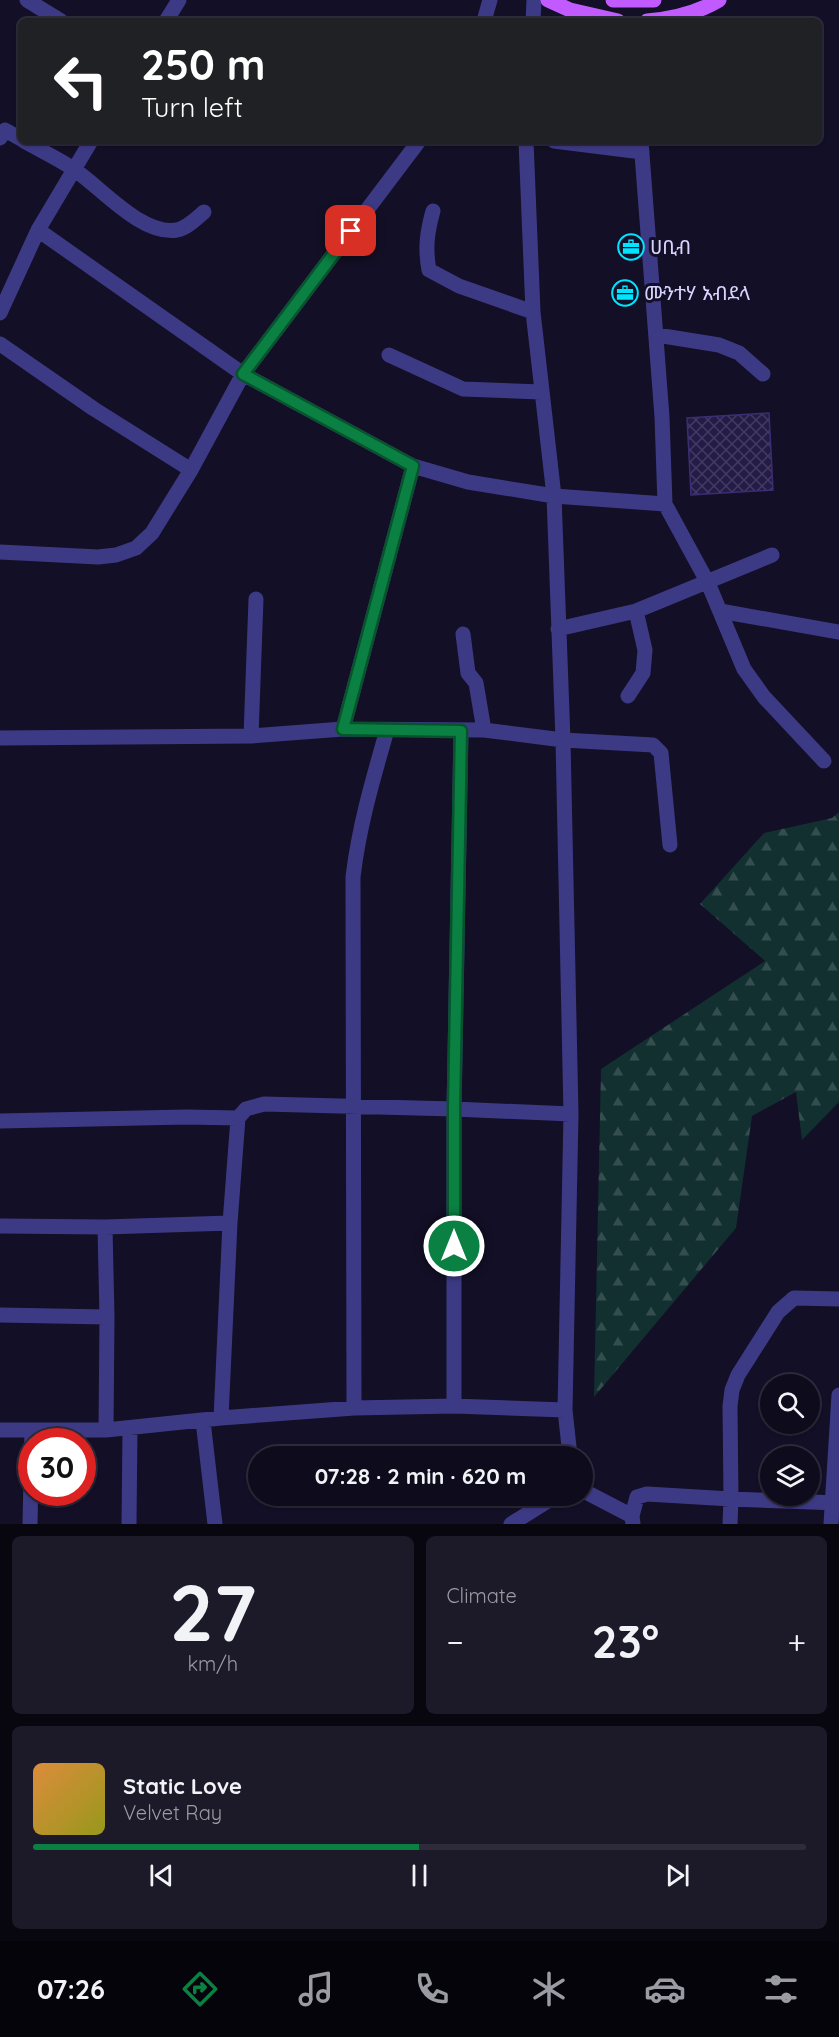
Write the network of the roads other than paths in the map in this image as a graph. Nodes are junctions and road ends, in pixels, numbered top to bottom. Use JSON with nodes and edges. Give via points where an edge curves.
{"nodes":[{"id":1,"x":27,"y":0,"type":"edge"},
{"id":2,"x":179,"y":0,"type":"edge"},
{"id":3,"x":490,"y":0,"type":"edge"},
{"id":4,"x":534,"y":0,"type":"edge"},
{"id":5,"x":548,"y":0,"type":"edge"},
{"id":6,"x":613,"y":0,"type":"edge"},
{"id":7,"x":654,"y":0,"type":"edge"},
{"id":8,"x":719,"y":0,"type":"edge"},
{"id":9,"x":56,"y":18,"type":"edge"},
{"id":10,"x":168,"y":18,"type":"edge"},
{"id":11,"x":485,"y":18,"type":"edge"},
{"id":12,"x":533,"y":18,"type":"edge"},
{"id":13,"x":605,"y":18,"type":"edge"},
{"id":14,"x":673,"y":18,"type":"edge"},
{"id":15,"x":2,"y":132,"type":"edge"},
{"id":16,"x":18,"y":138,"type":"edge"},
{"id":17,"x":29,"y":144,"type":"edge"},
{"id":18,"x":89,"y":144,"type":"edge"},
{"id":19,"x":417,"y":144,"type":"edge"},
{"id":20,"x":526,"y":144,"type":"edge"},
{"id":21,"x":598,"y":144,"type":"edge"},
{"id":22,"x":642,"y":147,"type":"edge"},
{"id":23,"x":74,"y":169,"type":"junction"},
{"id":24,"x":434,"y":211,"type":"dead end"},
{"id":25,"x":204,"y":212,"type":"dead end"},
{"id":26,"x":38,"y":230,"type":"junction"},
{"id":27,"x":533,"y":312,"type":"junction"},
{"id":28,"x":0,"y":313,"type":"edge"},
{"id":29,"x":657,"y":335,"type":"junction"},
{"id":30,"x":0,"y":344,"type":"edge"},
{"id":31,"x":389,"y":355,"type":"dead end"},
{"id":32,"x":243,"y":374,"type":"junction"},
{"id":33,"x":763,"y":374,"type":"dead end"},
{"id":34,"x":541,"y":392,"type":"junction"},
{"id":35,"x":413,"y":466,"type":"junction"},
{"id":36,"x":191,"y":470,"type":"junction"},
{"id":37,"x":554,"y":496,"type":"junction"},
{"id":38,"x":665,"y":504,"type":"junction"},
{"id":39,"x":0,"y":552,"type":"edge"},
{"id":40,"x":772,"y":555,"type":"dead end"},
{"id":41,"x":708,"y":583,"type":"junction"},
{"id":42,"x":256,"y":599,"type":"dead end"},
{"id":43,"x":636,"y":611,"type":"junction"},
{"id":44,"x":720,"y":611,"type":"junction"},
{"id":45,"x":558,"y":629,"type":"junction"},
{"id":46,"x":839,"y":632,"type":"edge"},
{"id":47,"x":463,"y":634,"type":"dead end"},
{"id":48,"x":628,"y":696,"type":"dead end"},
{"id":49,"x":343,"y":729,"type":"junction"},
{"id":50,"x":387,"y":730,"type":"junction"},
{"id":51,"x":484,"y":730,"type":"junction"},
{"id":52,"x":461,"y":731,"type":"junction"},
{"id":53,"x":250,"y":735,"type":"junction"},
{"id":54,"x":0,"y":738,"type":"edge"},
{"id":55,"x":563,"y":740,"type":"junction"},
{"id":56,"x":824,"y":761,"type":"dead end"},
{"id":57,"x":670,"y":845,"type":"dead end"},
{"id":58,"x":354,"y":1106,"type":"junction"},
{"id":59,"x":454,"y":1109,"type":"junction"},
{"id":60,"x":571,"y":1114,"type":"junction"},
{"id":61,"x":238,"y":1118,"type":"junction"},
{"id":62,"x":0,"y":1121,"type":"edge"},
{"id":63,"x":230,"y":1222,"type":"junction"},
{"id":64,"x":0,"y":1226,"type":"edge"},
{"id":65,"x":105,"y":1227,"type":"junction"},
{"id":66,"x":839,"y":1299,"type":"edge"},
{"id":67,"x":0,"y":1315,"type":"edge"},
{"id":68,"x":107,"y":1317,"type":"junction"},
{"id":69,"x":839,"y":1395,"type":"edge"},
{"id":70,"x":453,"y":1406,"type":"junction"},
{"id":71,"x":354,"y":1408,"type":"junction"},
{"id":72,"x":566,"y":1410,"type":"junction"},
{"id":73,"x":221,"y":1418,"type":"junction"},
{"id":74,"x":203,"y":1421,"type":"junction"},
{"id":75,"x":130,"y":1428,"type":"junction"},
{"id":76,"x":0,"y":1430,"type":"edge"},
{"id":77,"x":18,"y":1430,"type":"edge"},
{"id":78,"x":96,"y":1430,"type":"edge"},
{"id":79,"x":106,"y":1430,"type":"junction"},
{"id":80,"x":569,"y":1446,"type":"edge"},
{"id":81,"x":593,"y":1496,"type":"edge"},
{"id":82,"x":731,"y":1499,"type":"junction"},
{"id":83,"x":835,"y":1503,"type":"edge"},
{"id":84,"x":30,"y":1506,"type":"edge"},
{"id":85,"x":540,"y":1506,"type":"edge"},
{"id":86,"x":633,"y":1520,"type":"edge"},
{"id":87,"x":30,"y":1524,"type":"edge"},
{"id":88,"x":129,"y":1524,"type":"edge"},
{"id":89,"x":215,"y":1524,"type":"edge"},
{"id":90,"x":511,"y":1524,"type":"edge"},
{"id":91,"x":730,"y":1524,"type":"edge"},
{"id":92,"x":831,"y":1524,"type":"edge"}],
"edges":[{"from":1,"to":9,"type":"street"},
{"from":2,"to":10,"type":"street"},
{"from":3,"to":11,"type":"street"},
{"from":4,"to":12,"type":"street"},
{"from":5,"to":13,"type":"main road"},
{"from":6,"to":7,"type":"main road"},
{"from":8,"to":14,"type":"main road"},
{"from":15,"to":16,"type":"street"},
{"from":17,"to":23,"type":"street"},
{"from":18,"to":23,"type":"street"},
{"from":19,"to":32,"type":"street"},
{"from":20,"to":27,"type":"street"},
{"from":21,"to":22,"type":"street"},
{"from":22,"to":29,"type":"street"},
{"from":23,"to":25,"type":"street","via":[[144,224],[176,230]]},
{"from":23,"to":26,"type":"street"},
{"from":24,"to":27,"type":"street","via":[[427,234],[429,270],[459,286]]},
{"from":26,"to":28,"type":"street"},
{"from":26,"to":32,"type":"street"},
{"from":27,"to":34,"type":"street"},
{"from":29,"to":33,"type":"street","via":[[719,345],[739,353]]},
{"from":29,"to":38,"type":"street"},
{"from":30,"to":36,"type":"street"},
{"from":31,"to":34,"type":"street","via":[[463,389]]},
{"from":32,"to":35,"type":"street"},
{"from":32,"to":36,"type":"street"},
{"from":34,"to":37,"type":"street"},
{"from":35,"to":37,"type":"street","via":[[468,483]]},
{"from":35,"to":49,"type":"street"},
{"from":36,"to":39,"type":"street","via":[[152,533],[136,548],[98,557]]},
{"from":37,"to":38,"type":"street"},
{"from":37,"to":45,"type":"street"},
{"from":38,"to":41,"type":"street"},
{"from":40,"to":41,"type":"street"},
{"from":41,"to":43,"type":"street"},
{"from":41,"to":44,"type":"street"},
{"from":42,"to":53,"type":"street"},
{"from":43,"to":45,"type":"street"},
{"from":43,"to":48,"type":"street","via":[[645,650],[643,673]]},
{"from":44,"to":46,"type":"street"},
{"from":44,"to":56,"type":"street","via":[[744,669],[764,697]]},
{"from":45,"to":55,"type":"street"},
{"from":47,"to":51,"type":"street","via":[[468,672],[476,683]]},
{"from":49,"to":50,"type":"street"},
{"from":49,"to":53,"type":"street"},
{"from":50,"to":52,"type":"street"},
{"from":50,"to":58,"type":"street","via":[[365,806],[353,877]]},
{"from":51,"to":52,"type":"street"},
{"from":51,"to":55,"type":"street"},
{"from":52,"to":59,"type":"street"},
{"from":53,"to":54,"type":"street"},
{"from":55,"to":57,"type":"street","via":[[653,745],[661,753]]},
{"from":55,"to":60,"type":"street"},
{"from":58,"to":59,"type":"street"},
{"from":58,"to":61,"type":"street","via":[[264,1104],[246,1109]]},
{"from":58,"to":71,"type":"street"},
{"from":59,"to":60,"type":"street"},
{"from":59,"to":70,"type":"street"},
{"from":60,"to":72,"type":"street"},
{"from":61,"to":62,"type":"street"},
{"from":61,"to":63,"type":"street"},
{"from":63,"to":65,"type":"street"},
{"from":63,"to":73,"type":"street"},
{"from":64,"to":65,"type":"street"},
{"from":65,"to":68,"type":"street"},
{"from":66,"to":82,"type":"street","via":[[794,1298],[786,1303],[738,1375],[730,1406]]},
{"from":67,"to":68,"type":"street"},
{"from":68,"to":79,"type":"street"},
{"from":69,"to":83,"type":"street"},
{"from":70,"to":71,"type":"street"},
{"from":70,"to":72,"type":"street"},
{"from":71,"to":73,"type":"street"},
{"from":72,"to":80,"type":"street"},
{"from":73,"to":74,"type":"street"},
{"from":74,"to":75,"type":"street"},
{"from":74,"to":89,"type":"street"},
{"from":75,"to":79,"type":"street"},
{"from":75,"to":88,"type":"street"},
{"from":76,"to":77,"type":"street"},
{"from":78,"to":79,"type":"street"},
{"from":81,"to":86,"type":"street"},
{"from":82,"to":83,"type":"street"},
{"from":82,"to":86,"type":"street","via":[[647,1494],[637,1497]]},
{"from":82,"to":91,"type":"street"},
{"from":83,"to":92,"type":"street"},
{"from":84,"to":87,"type":"street"},
{"from":85,"to":90,"type":"street"}]}
